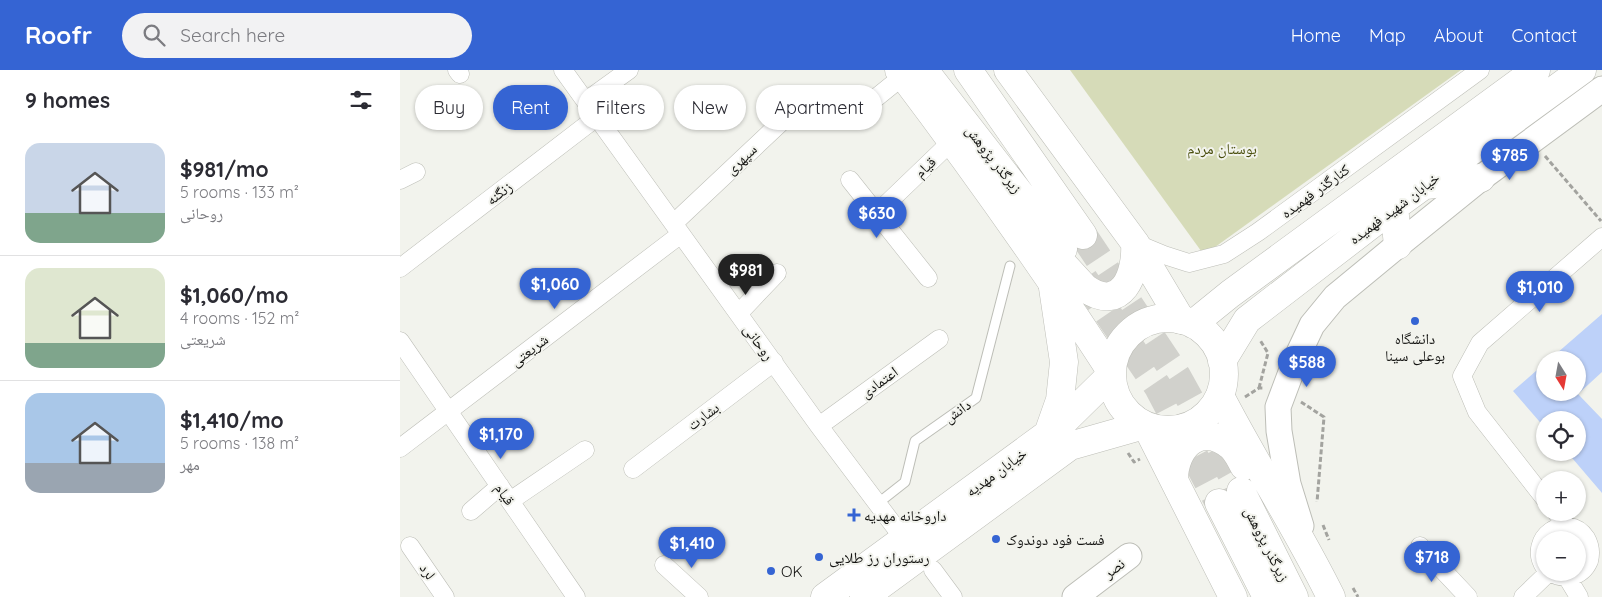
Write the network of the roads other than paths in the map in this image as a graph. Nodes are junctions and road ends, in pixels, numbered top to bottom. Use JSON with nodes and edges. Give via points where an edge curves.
{"nodes":[{"id":1,"x":563,"y":70,"type":"edge"},
{"id":2,"x":629,"y":70,"type":"edge"},
{"id":3,"x":968,"y":70,"type":"edge"},
{"id":4,"x":1008,"y":70,"type":"edge"},
{"id":5,"x":1480,"y":70,"type":"edge"},
{"id":6,"x":1536,"y":70,"type":"edge"},
{"id":7,"x":1582,"y":70,"type":"edge"},
{"id":8,"x":909,"y":72,"type":"edge"},
{"id":9,"x":608,"y":85,"type":"edge"},
{"id":10,"x":1602,"y":89,"type":"edge"},
{"id":11,"x":578,"y":90,"type":"edge"},
{"id":12,"x":882,"y":93,"type":"edge"},
{"id":13,"x":580,"y":130,"type":"edge"},
{"id":14,"x":606,"y":130,"type":"edge"},
{"id":15,"x":776,"y":130,"type":"edge"},
{"id":16,"x":952,"y":141,"type":"junction"},
{"id":17,"x":973,"y":170,"type":"junction"},
{"id":18,"x":416,"y":172,"type":"dead end"},
{"id":19,"x":1481,"y":178,"type":"junction"},
{"id":20,"x":400,"y":180,"type":"edge"},
{"id":21,"x":850,"y":180,"type":"dead end"},
{"id":22,"x":1424,"y":185,"type":"junction"},
{"id":23,"x":1394,"y":207,"type":"junction"},
{"id":24,"x":877,"y":213,"type":"junction"},
{"id":25,"x":678,"y":229,"type":"junction"},
{"id":26,"x":1602,"y":237,"type":"edge"},
{"id":27,"x":1134,"y":243,"type":"junction"},
{"id":28,"x":1398,"y":245,"type":"junction"},
{"id":29,"x":1010,"y":266,"type":"dead end"},
{"id":30,"x":400,"y":268,"type":"edge"},
{"id":31,"x":777,"y":273,"type":"dead end"},
{"id":32,"x":928,"y":278,"type":"dead end"},
{"id":33,"x":1052,"y":281,"type":"junction"},
{"id":34,"x":738,"y":313,"type":"junction"},
{"id":35,"x":1187,"y":322,"type":"junction"},
{"id":36,"x":939,"y":338,"type":"dead end"},
{"id":37,"x":400,"y":341,"type":"edge"},
{"id":38,"x":1222,"y":361,"type":"junction"},
{"id":39,"x":774,"y":362,"type":"junction"},
{"id":40,"x":1111,"y":373,"type":"junction"},
{"id":41,"x":1220,"y":396,"type":"junction"},
{"id":42,"x":448,"y":412,"type":"junction"},
{"id":43,"x":820,"y":426,"type":"junction"},
{"id":44,"x":1146,"y":426,"type":"junction"},
{"id":45,"x":1048,"y":434,"type":"junction"},
{"id":46,"x":400,"y":448,"type":"edge"},
{"id":47,"x":585,"y":450,"type":"dead end"},
{"id":48,"x":633,"y":469,"type":"dead end"},
{"id":49,"x":1174,"y":480,"type":"junction"},
{"id":50,"x":500,"y":486,"type":"junction"},
{"id":51,"x":1536,"y":487,"type":"edge"},
{"id":52,"x":510,"y":501,"type":"junction"},
{"id":53,"x":877,"y":504,"type":"junction"},
{"id":54,"x":471,"y":511,"type":"dead end"},
{"id":55,"x":1286,"y":515,"type":"junction"},
{"id":56,"x":1563,"y":521,"type":"edge"},
{"id":57,"x":1567,"y":526,"type":"junction"},
{"id":58,"x":1553,"y":531,"type":"edge"},
{"id":59,"x":904,"y":539,"type":"junction"},
{"id":60,"x":410,"y":546,"type":"dead end"},
{"id":61,"x":1420,"y":546,"type":"dead end"},
{"id":62,"x":1596,"y":555,"type":"edge"},
{"id":63,"x":1129,"y":556,"type":"dead end"},
{"id":64,"x":1311,"y":557,"type":"junction"},
{"id":65,"x":664,"y":565,"type":"dead end"},
{"id":66,"x":1586,"y":566,"type":"edge"},
{"id":67,"x":933,"y":570,"type":"dead end"},
{"id":68,"x":1545,"y":581,"type":"edge"},
{"id":69,"x":1562,"y":581,"type":"edge"},
{"id":70,"x":445,"y":597,"type":"edge"},
{"id":71,"x":576,"y":597,"type":"edge"},
{"id":72,"x":698,"y":597,"type":"edge"},
{"id":73,"x":825,"y":597,"type":"edge"},
{"id":74,"x":864,"y":597,"type":"edge"},
{"id":75,"x":953,"y":597,"type":"edge"},
{"id":76,"x":1075,"y":597,"type":"edge"},
{"id":77,"x":1233,"y":597,"type":"edge"},
{"id":78,"x":1266,"y":597,"type":"edge"},
{"id":79,"x":1294,"y":597,"type":"edge"},
{"id":80,"x":1331,"y":597,"type":"edge"},
{"id":81,"x":1468,"y":597,"type":"edge"},
{"id":82,"x":1523,"y":597,"type":"edge"},
{"id":83,"x":1579,"y":597,"type":"edge"}],
"edges":[{"from":1,"to":11,"type":"street","name":"روحانی"},
{"from":2,"to":9,"type":"street"},
{"from":3,"to":8,"type":"main road","name":"زیرگذر پژوهش","via":[[1073,242]]},
{"from":4,"to":27,"type":"main road"},
{"from":5,"to":27,"type":"street","name":"کنارگذر فهمیده","via":[[1224,254],[1189,263]]},
{"from":6,"to":35,"type":"main road","name":"خیابان شهید فهمیده"},
{"from":7,"to":22,"type":"main road","name":"خیابان شهید فهمیده"},
{"from":8,"to":12,"type":"street"},
{"from":8,"to":16,"type":"main road"},
{"from":10,"to":19,"type":"street"},
{"from":13,"to":30,"type":"street","name":"زنگنه"},
{"from":14,"to":25,"type":"street","name":"روحانی"},
{"from":15,"to":25,"type":"street","name":"سپهری"},
{"from":16,"to":17,"type":"main road"},
{"from":16,"to":24,"type":"street","name":"قیام"},
{"from":17,"to":27,"type":"main road","via":[[1093,294],[1116,294],[1126,285],[1135,265]]},
{"from":17,"to":33,"type":"main road"},
{"from":18,"to":20,"type":"street"},
{"from":19,"to":22,"type":"main road"},
{"from":19,"to":28,"type":"street"},
{"from":21,"to":24,"type":"street"},
{"from":22,"to":23,"type":"main road","name":"خیابان شهید فهمیده"},
{"from":23,"to":28,"type":"main road"},
{"from":23,"to":38,"type":"main road","name":"خیابان شهید فهمیده","via":[[1248,320]]},
{"from":24,"to":32,"type":"street"},
{"from":25,"to":34,"type":"street","name":"روحانی"},
{"from":25,"to":42,"type":"street","name":"شریعتی"},
{"from":26,"to":51,"type":"street","via":[[1480,343],[1462,376],[1477,412]]},
{"from":27,"to":35,"type":"main road"},
{"from":28,"to":64,"type":"street","via":[[1335,297],[1312,325],[1278,407],[1288,484]]},
{"from":29,"to":53,"type":"lane","name":"دانش","via":[[976,398],[915,441],[905,482]]},
{"from":31,"to":34,"type":"street"},
{"from":33,"to":40,"type":"main road"},
{"from":33,"to":45,"type":"main road","via":[[1064,362],[1060,400]]},
{"from":34,"to":39,"type":"street","name":"روحانی"},
{"from":35,"to":38,"type":"main road","via":[[1206,333]]},
{"from":35,"to":40,"type":"main road","via":[[1154,320],[1138,327],[1124,339],[1115,354]]},
{"from":36,"to":43,"type":"street","name":"اعتمادی"},
{"from":37,"to":42,"type":"street","name":"قیام"},
{"from":38,"to":41,"type":"main road","via":[[1224,379]]},
{"from":39,"to":43,"type":"street","name":"روحانی"},
{"from":39,"to":48,"type":"street","name":"بشارت"},
{"from":40,"to":44,"type":"main road","via":[[1120,405]]},
{"from":40,"to":45,"type":"main road","name":"خیابان مهدیه"},
{"from":41,"to":44,"type":"main road","via":[[1198,422],[1181,429]]},
{"from":41,"to":55,"type":"main road"},
{"from":42,"to":46,"type":"street","name":"شریعتی"},
{"from":42,"to":50,"type":"street","name":"قیام"},
{"from":43,"to":53,"type":"street","name":"روحانی"},
{"from":44,"to":49,"type":"main road"},
{"from":44,"to":74,"type":"main road","name":"خیابان مهدیه","via":[[1070,446]]},
{"from":45,"to":59,"type":"main road","name":"خیابان مهدیه"},
{"from":47,"to":52,"type":"street"},
{"from":49,"to":55,"type":"main road","via":[[1174,468],[1185,446],[1206,435],[1221,438],[1234,448],[1266,504]]},
{"from":49,"to":77,"type":"main road"},
{"from":50,"to":52,"type":"street","name":"قیام"},
{"from":50,"to":54,"type":"street"},
{"from":52,"to":71,"type":"street","name":"قیام"},
{"from":53,"to":59,"type":"street","name":"روحانی"},
{"from":55,"to":64,"type":"main road"},
{"from":56,"to":57,"type":"street"},
{"from":57,"to":58,"type":"street"},
{"from":57,"to":62,"type":"street","via":[[1582,534]]},
{"from":59,"to":73,"type":"main road","name":"خیابان مهدیه"},
{"from":60,"to":70,"type":"street","name":"لرد"},
{"from":61,"to":81,"type":"street"},
{"from":62,"to":66,"type":"street","via":[[1590,557]]},
{"from":63,"to":76,"type":"street","name":"نصر"},
{"from":64,"to":80,"type":"main road"},
{"from":65,"to":72,"type":"street"},
{"from":67,"to":75,"type":"street"},
{"from":68,"to":82,"type":"street"},
{"from":69,"to":83,"type":"street"},
{"from":78,"to":79,"type":"main road","name":"زیرگذر پژوهش","via":[[1230,497]]}]}
